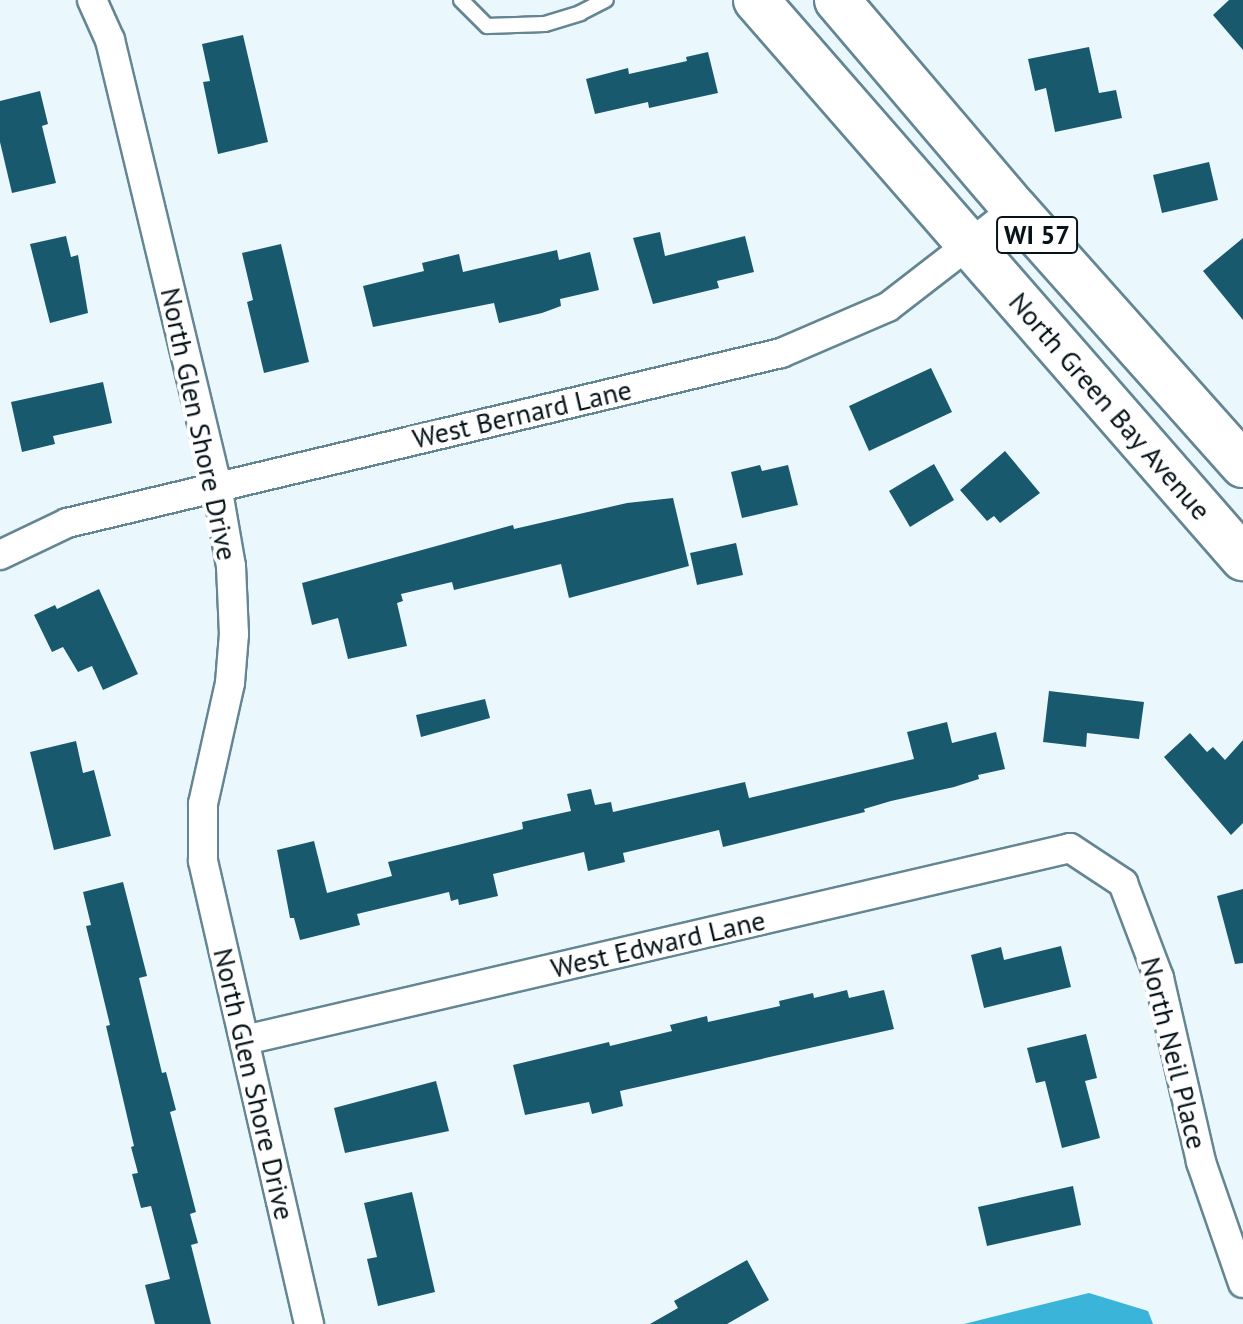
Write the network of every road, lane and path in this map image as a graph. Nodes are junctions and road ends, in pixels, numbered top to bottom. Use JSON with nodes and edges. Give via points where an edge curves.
{"nodes":[{"id":1,"x":92,"y":0,"type":"edge"},
{"id":2,"x":461,"y":0,"type":"edge"},
{"id":3,"x":606,"y":0,"type":"edge"},
{"id":4,"x":756,"y":0,"type":"edge"},
{"id":5,"x":837,"y":0,"type":"edge"},
{"id":6,"x":1015,"y":209,"type":"junction"},
{"id":7,"x":969,"y":245,"type":"junction"},
{"id":8,"x":1243,"y":465,"type":"edge"},
{"id":9,"x":217,"y":486,"type":"junction"},
{"id":10,"x":0,"y":555,"type":"edge"},
{"id":11,"x":1243,"y":558,"type":"edge"},
{"id":12,"x":1070,"y":848,"type":"joint"},
{"id":13,"x":245,"y":1040,"type":"junction"},
{"id":14,"x":1243,"y":1283,"type":"edge"},
{"id":15,"x":309,"y":1324,"type":"edge"}],
"edges":[{"from":1,"to":9,"type":"street","name":"North Glen Shore Drive","via":[[110,40]]},
{"from":2,"to":3,"type":"lane","via":[[487,26],[545,24]]},
{"from":4,"to":7,"type":"main road","name":"North Green Bay Avenue","number":"WI 57"},
{"from":5,"to":6,"type":"main road","name":"North Green Bay Avenue","number":"WI 57"},
{"from":6,"to":7,"type":"street","name":"West Bernard Lane"},
{"from":6,"to":8,"type":"main road","name":"North Green Bay Avenue","number":"WI 57"},
{"from":7,"to":9,"type":"street","name":"West Bernard Lane","via":[[888,307],[781,353]]},
{"from":7,"to":11,"type":"main road","name":"North Green Bay Avenue","number":"WI 57"},
{"from":9,"to":10,"type":"street","name":"West Bernard Lane","via":[[67,523]]},
{"from":9,"to":13,"type":"street","name":"North Glen Shore Drive","via":[[231,566],[234,634],[230,683],[203,804],[203,861]]},
{"from":12,"to":13,"type":"street","name":"West Edward Lane"},
{"from":12,"to":14,"type":"street","name":"North Neil Place","via":[[1123,883],[1159,978],[1201,1162]]},
{"from":13,"to":15,"type":"street","name":"North Glen Shore Drive"}]}
